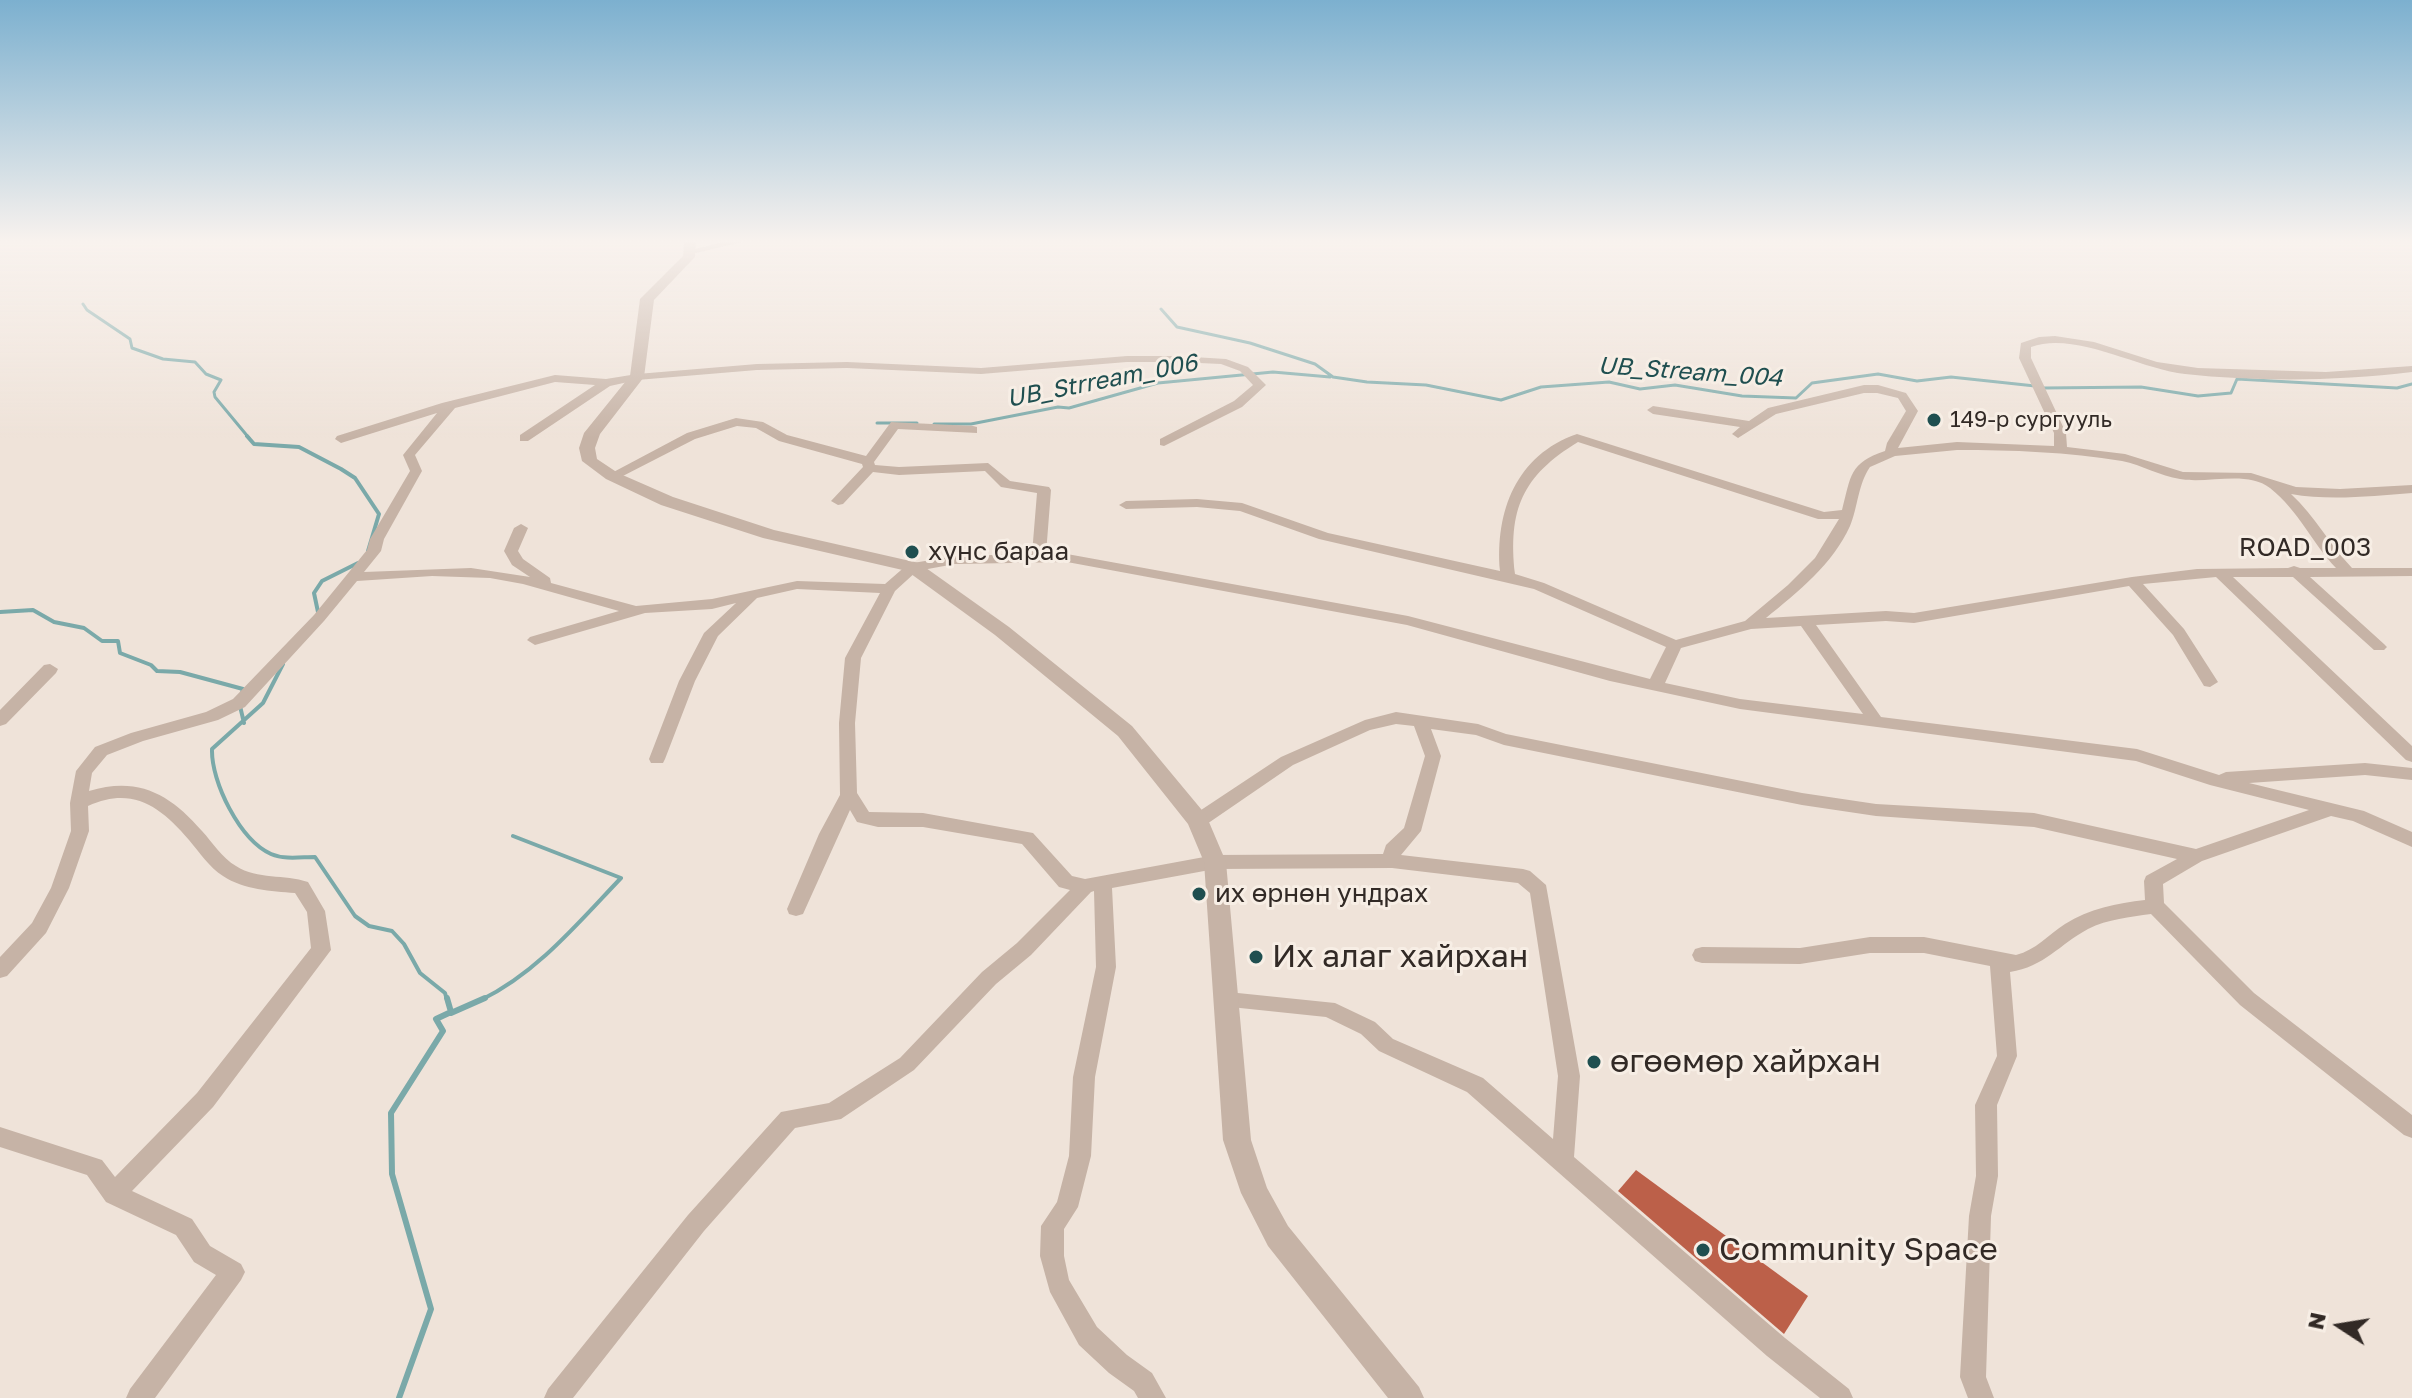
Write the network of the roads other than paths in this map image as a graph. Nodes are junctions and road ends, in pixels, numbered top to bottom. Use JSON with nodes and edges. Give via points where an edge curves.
{"nodes":[{"id":1,"x":646,"y":307,"type":"edge"},
{"id":2,"x":2412,"y":369,"type":"edge"},
{"id":3,"x":637,"y":377,"type":"junction"},
{"id":4,"x":606,"y":383,"type":"junction"},
{"id":5,"x":451,"y":405,"type":"junction"},
{"id":6,"x":1653,"y":410,"type":"dead end"},
{"id":7,"x":1753,"y":425,"type":"junction"},
{"id":8,"x":973,"y":430,"type":"dead end"},
{"id":9,"x":1738,"y":434,"type":"dead end"},
{"id":10,"x":524,"y":438,"type":"dead end"},
{"id":11,"x":341,"y":439,"type":"dead end"},
{"id":12,"x":1164,"y":442,"type":"dead end"},
{"id":13,"x":2061,"y":450,"type":"junction"},
{"id":14,"x":1891,"y":453,"type":"junction"},
{"id":15,"x":869,"y":465,"type":"junction"},
{"id":16,"x":612,"y":476,"type":"junction"},
{"id":17,"x":2276,"y":487,"type":"junction"},
{"id":18,"x":2412,"y":489,"type":"edge"},
{"id":19,"x":838,"y":501,"type":"dead end"},
{"id":20,"x":1126,"y":505,"type":"dead end"},
{"id":21,"x":1848,"y":514,"type":"junction"},
{"id":22,"x":521,"y":528,"type":"dead end"},
{"id":23,"x":1039,"y":558,"type":"junction"},
{"id":24,"x":913,"y":567,"type":"junction"},
{"id":25,"x":2294,"y":570,"type":"junction"},
{"id":26,"x":2219,"y":572,"type":"junction"},
{"id":27,"x":2349,"y":573,"type":"junction"},
{"id":28,"x":2411,"y":573,"type":"edge"},
{"id":29,"x":353,"y":577,"type":"junction"},
{"id":30,"x":1508,"y":577,"type":"junction"},
{"id":31,"x":2132,"y":581,"type":"junction"},
{"id":32,"x":889,"y":589,"type":"junction"},
{"id":33,"x":563,"y":593,"type":"junction"},
{"id":34,"x":753,"y":596,"type":"junction"},
{"id":35,"x":644,"y":608,"type":"junction"},
{"id":36,"x":1806,"y":622,"type":"junction"},
{"id":37,"x":1750,"y":624,"type":"junction"},
{"id":38,"x":535,"y":640,"type":"dead end"},
{"id":39,"x":1675,"y":645,"type":"junction"},
{"id":40,"x":2379,"y":647,"type":"dead end"},
{"id":41,"x":50,"y":669,"type":"dead end"},
{"id":42,"x":2210,"y":682,"type":"dead end"},
{"id":43,"x":1655,"y":686,"type":"junction"},
{"id":44,"x":0,"y":720,"type":"edge"},
{"id":45,"x":1420,"y":721,"type":"junction"},
{"id":46,"x":1876,"y":721,"type":"junction"},
{"id":47,"x":2412,"y":756,"type":"edge"},
{"id":48,"x":657,"y":759,"type":"dead end"},
{"id":49,"x":2412,"y":774,"type":"edge"},
{"id":50,"x":2210,"y":779,"type":"junction"},
{"id":51,"x":849,"y":795,"type":"junction"},
{"id":52,"x":79,"y":803,"type":"junction"},
{"id":53,"x":2329,"y":809,"type":"junction"},
{"id":54,"x":1198,"y":821,"type":"junction"},
{"id":55,"x":2412,"y":840,"type":"edge"},
{"id":56,"x":2196,"y":856,"type":"junction"},
{"id":57,"x":1392,"y":861,"type":"junction"},
{"id":58,"x":1215,"y":862,"type":"junction"},
{"id":59,"x":1094,"y":884,"type":"junction"},
{"id":60,"x":2155,"y":906,"type":"junction"},
{"id":61,"x":796,"y":909,"type":"dead end"},
{"id":62,"x":1702,"y":955,"type":"dead end"},
{"id":63,"x":2022,"y":964,"type":"junction"},
{"id":64,"x":0,"y":970,"type":"edge"},
{"id":65,"x":1228,"y":1000,"type":"junction"},
{"id":66,"x":2412,"y":1128,"type":"edge"},
{"id":67,"x":0,"y":1137,"type":"edge"},
{"id":68,"x":1563,"y":1159,"type":"junction"},
{"id":69,"x":114,"y":1194,"type":"junction"},
{"id":70,"x":139,"y":1398,"type":"edge"},
{"id":71,"x":557,"y":1398,"type":"edge"},
{"id":72,"x":1153,"y":1398,"type":"edge"},
{"id":73,"x":1408,"y":1398,"type":"edge"},
{"id":74,"x":1840,"y":1398,"type":"edge"},
{"id":75,"x":1981,"y":1398,"type":"edge"}],
"edges":[{"from":1,"to":3,"type":"street"},
{"from":2,"to":13,"type":"street","via":[[2333,376],[2196,371],[2157,366],[2073,342],[2042,340],[2025,345],[2023,351],[2060,433]]},
{"from":3,"to":4,"type":"street"},
{"from":3,"to":12,"type":"street","via":[[847,365],[981,371],[1127,359],[1222,361],[1244,369],[1260,385],[1238,404]]},
{"from":3,"to":16,"type":"street","via":[[592,433],[587,448],[590,461]]},
{"from":4,"to":5,"type":"street","via":[[538,380]]},
{"from":4,"to":10,"type":"street"},
{"from":5,"to":11,"type":"street"},
{"from":5,"to":29,"type":"street","via":[[409,455],[416,471],[413,480],[374,551]]},
{"from":6,"to":7,"type":"street"},
{"from":7,"to":9,"type":"street"},
{"from":7,"to":14,"type":"street","via":[[1772,411],[1878,389],[1902,396],[1912,411]]},
{"from":8,"to":15,"type":"street","via":[[895,425]]},
{"from":13,"to":14,"type":"street","via":[[1998,445]]},
{"from":13,"to":17,"type":"street","via":[[2133,460],[2185,476],[2248,476]]},
{"from":14,"to":21,"type":"street","via":[[1861,468]]},
{"from":15,"to":16,"type":"street","via":[[858,457],[736,422],[691,436]]},
{"from":15,"to":19,"type":"street"},
{"from":15,"to":23,"type":"street","via":[[899,471],[988,467],[1006,484],[1044,490]]},
{"from":16,"to":24,"type":"street","via":[[667,501],[769,534]]},
{"from":17,"to":18,"type":"street","via":[[2362,493]]},
{"from":17,"to":27,"type":"street","via":[[2305,514]]},
{"from":20,"to":30,"type":"street","via":[[1242,507],[1324,536]]},
{"from":21,"to":30,"type":"street","via":[[1823,516],[1577,438],[1535,463],[1509,507]]},
{"from":21,"to":37,"type":"street","via":[[1835,545]]},
{"from":22,"to":33,"type":"street","via":[[511,551],[517,562]]},
{"from":23,"to":24,"type":"street"},
{"from":23,"to":43,"type":"street","via":[[1067,558],[1408,621]]},
{"from":24,"to":32,"type":"street"},
{"from":24,"to":54,"type":"street","via":[[1125,731]]},
{"from":25,"to":26,"type":"street","name":"ROAD_003"},
{"from":25,"to":27,"type":"street","name":"ROAD_003"},
{"from":25,"to":40,"type":"street"},
{"from":26,"to":31,"type":"street","name":"ROAD_003"},
{"from":26,"to":47,"type":"street"},
{"from":27,"to":28,"type":"street","name":"ROAD_003"},
{"from":29,"to":33,"type":"street","via":[[472,573],[507,576]]},
{"from":29,"to":52,"type":"street","via":[[239,703],[101,751],[84,771]]},
{"from":30,"to":39,"type":"street"},
{"from":31,"to":36,"type":"street","name":"ROAD_003","via":[[1914,618]]},
{"from":31,"to":42,"type":"street","via":[[2179,632]]},
{"from":32,"to":34,"type":"street","via":[[797,585]]},
{"from":32,"to":51,"type":"street","via":[[853,658],[847,723]]},
{"from":33,"to":35,"type":"street"},
{"from":34,"to":35,"type":"street"},
{"from":34,"to":48,"type":"street","via":[[712,633]]},
{"from":35,"to":38,"type":"street"},
{"from":36,"to":37,"type":"street","name":"ROAD_003"},
{"from":36,"to":46,"type":"street"},
{"from":37,"to":39,"type":"street"},
{"from":39,"to":43,"type":"street"},
{"from":41,"to":44,"type":"street"},
{"from":43,"to":46,"type":"street","via":[[1784,711]]},
{"from":45,"to":54,"type":"street","via":[[1396,718],[1312,748]]},
{"from":45,"to":56,"type":"street","via":[[1802,799],[1876,810],[2034,820]]},
{"from":45,"to":57,"type":"street","via":[[1433,756],[1412,831],[1392,850]]},
{"from":46,"to":50,"type":"street","via":[[2137,755]]},
{"from":49,"to":50,"type":"street","via":[[2365,769]]},
{"from":50,"to":53,"type":"street"},
{"from":51,"to":59,"type":"street","via":[[863,817],[923,820],[1027,838],[1066,882]]},
{"from":51,"to":61,"type":"street"},
{"from":52,"to":64,"type":"street","via":[[80,831],[60,888],[39,928]]},
{"from":52,"to":69,"type":"street","via":[[110,790],[137,791],[187,825],[212,857],[239,877],[301,887],[316,911],[321,950],[205,1100]]},
{"from":53,"to":55,"type":"street"},
{"from":53,"to":56,"type":"street"},
{"from":54,"to":58,"type":"street"},
{"from":56,"to":60,"type":"street","via":[[2153,881]]},
{"from":57,"to":58,"type":"street"},
{"from":57,"to":68,"type":"street","via":[[1523,876],[1539,890],[1569,1076]]},
{"from":58,"to":59,"type":"street"},
{"from":58,"to":65,"type":"street"},
{"from":59,"to":71,"type":"street","via":[[989,978],[907,1064],[833,1112],[789,1119],[696,1223]]},
{"from":59,"to":72,"type":"street","via":[[1106,967],[1084,1077],[1080,1156],[1067,1207],[1053,1226],[1052,1256],[1058,1284],[1088,1336],[1143,1382]]},
{"from":60,"to":63,"type":"street","via":[[2082,923],[2046,953]]},
{"from":60,"to":66,"type":"street","via":[[2247,999]]},
{"from":62,"to":63,"type":"street","via":[[1800,956],[1870,945],[1924,945]]},
{"from":63,"to":75,"type":"street","via":[[2000,965],[2007,1056],[1986,1105],[1987,1176],[1980,1216],[1973,1377]]},
{"from":65,"to":68,"type":"street","via":[[1328,1009],[1368,1028],[1386,1045],[1475,1085]]},
{"from":65,"to":73,"type":"street","via":[[1237,1140],[1255,1193],[1278,1236]]},
{"from":67,"to":69,"type":"street","via":[[94,1167]]},
{"from":68,"to":74,"type":"street"},
{"from":69,"to":70,"type":"street","via":[[184,1227],[202,1254],[233,1272]]}]}
